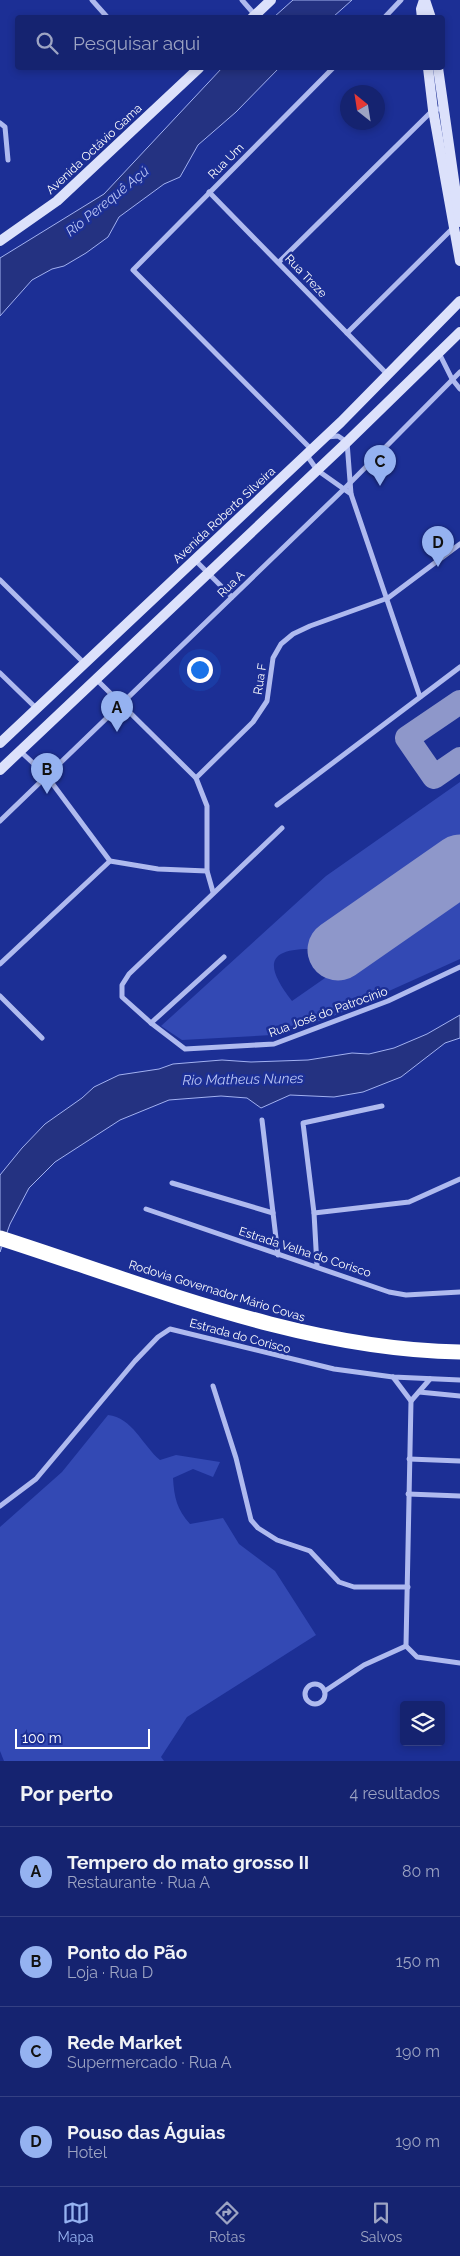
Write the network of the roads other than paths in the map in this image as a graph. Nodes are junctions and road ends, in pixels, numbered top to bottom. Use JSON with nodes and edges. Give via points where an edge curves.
{"nodes":[{"id":1,"x":92,"y":0,"type":"edge"},
{"id":2,"x":242,"y":0,"type":"edge"},
{"id":3,"x":271,"y":0,"type":"edge"},
{"id":4,"x":401,"y":0,"type":"edge"},
{"id":5,"x":424,"y":0,"type":"edge"},
{"id":6,"x":105,"y":15,"type":"edge"},
{"id":7,"x":252,"y":15,"type":"edge"},
{"id":8,"x":254,"y":15,"type":"edge"},
{"id":9,"x":387,"y":15,"type":"edge"},
{"id":10,"x":422,"y":15,"type":"edge"},
{"id":11,"x":431,"y":15,"type":"edge"},
{"id":12,"x":198,"y":70,"type":"edge"},
{"id":13,"x":332,"y":70,"type":"edge"},
{"id":14,"x":428,"y":70,"type":"edge"},
{"id":15,"x":438,"y":70,"type":"edge"},
{"id":16,"x":444,"y":108,"type":"junction"},
{"id":17,"x":432,"y":110,"type":"junction"},
{"id":18,"x":0,"y":123,"type":"edge"},
{"id":19,"x":8,"y":160,"type":"dead end"},
{"id":20,"x":208,"y":192,"type":"junction"},
{"id":21,"x":458,"y":225,"type":"edge"},
{"id":22,"x":0,"y":241,"type":"edge"},
{"id":23,"x":460,"y":261,"type":"edge"},
{"id":24,"x":279,"y":262,"type":"junction"},
{"id":25,"x":460,"y":301,"type":"edge"},
{"id":26,"x":460,"y":332,"type":"edge"},
{"id":27,"x":347,"y":333,"type":"junction"},
{"id":28,"x":439,"y":353,"type":"junction"},
{"id":29,"x":460,"y":372,"type":"edge"},
{"id":30,"x":388,"y":375,"type":"junction"},
{"id":31,"x":452,"y":379,"type":"junction"},
{"id":32,"x":460,"y":389,"type":"edge"},
{"id":33,"x":324,"y":438,"type":"junction"},
{"id":34,"x":348,"y":442,"type":"junction"},
{"id":35,"x":312,"y":450,"type":"junction"},
{"id":36,"x":317,"y":470,"type":"junction"},
{"id":37,"x":351,"y":482,"type":"junction"},
{"id":38,"x":344,"y":489,"type":"junction"},
{"id":39,"x":351,"y":494,"type":"junction"},
{"id":40,"x":460,"y":544,"type":"edge"},
{"id":41,"x":195,"y":560,"type":"junction"},
{"id":42,"x":209,"y":573,"type":"junction"},
{"id":43,"x":0,"y":580,"type":"edge"},
{"id":44,"x":232,"y":597,"type":"junction"},
{"id":45,"x":388,"y":598,"type":"junction"},
{"id":46,"x":99,"y":650,"type":"junction"},
{"id":47,"x":115,"y":663,"type":"junction"},
{"id":48,"x":85,"y":664,"type":"junction"},
{"id":49,"x":460,"y":667,"type":"edge"},
{"id":50,"x":0,"y":673,"type":"edge"},
{"id":51,"x":97,"y":680,"type":"junction"},
{"id":52,"x":420,"y":697,"type":"junction"},
{"id":53,"x":121,"y":706,"type":"junction"},
{"id":54,"x":36,"y":708,"type":"junction"},
{"id":55,"x":0,"y":743,"type":"edge"},
{"id":56,"x":20,"y":751,"type":"junction"},
{"id":57,"x":0,"y":770,"type":"edge"},
{"id":58,"x":46,"y":775,"type":"junction"},
{"id":59,"x":196,"y":778,"type":"junction"},
{"id":60,"x":276,"y":805,"type":"dead end"},
{"id":61,"x":0,"y":821,"type":"edge"},
{"id":62,"x":282,"y":828,"type":"dead end"},
{"id":63,"x":110,"y":861,"type":"junction"},
{"id":64,"x":207,"y":871,"type":"junction"},
{"id":65,"x":213,"y":892,"type":"junction"},
{"id":66,"x":224,"y":957,"type":"dead end"},
{"id":67,"x":0,"y":964,"type":"edge"},
{"id":68,"x":460,"y":967,"type":"edge"},
{"id":69,"x":0,"y":996,"type":"edge"},
{"id":70,"x":151,"y":1023,"type":"junction"},
{"id":71,"x":42,"y":1038,"type":"dead end"},
{"id":72,"x":382,"y":1106,"type":"dead end"},
{"id":73,"x":262,"y":1120,"type":"dead end"},
{"id":74,"x":460,"y":1179,"type":"edge"},
{"id":75,"x":172,"y":1183,"type":"dead end"},
{"id":76,"x":146,"y":1209,"type":"dead end"},
{"id":77,"x":273,"y":1213,"type":"junction"},
{"id":78,"x":314,"y":1213,"type":"junction"},
{"id":79,"x":0,"y":1238,"type":"edge"},
{"id":80,"x":278,"y":1255,"type":"junction"},
{"id":81,"x":318,"y":1266,"type":"junction"},
{"id":82,"x":460,"y":1292,"type":"edge"},
{"id":83,"x":460,"y":1352,"type":"edge"},
{"id":84,"x":392,"y":1377,"type":"junction"},
{"id":85,"x":430,"y":1379,"type":"junction"},
{"id":86,"x":460,"y":1380,"type":"edge"},
{"id":87,"x":213,"y":1386,"type":"dead end"},
{"id":88,"x":419,"y":1392,"type":"junction"},
{"id":89,"x":460,"y":1396,"type":"edge"},
{"id":90,"x":411,"y":1401,"type":"junction"},
{"id":91,"x":409,"y":1459,"type":"junction"},
{"id":92,"x":460,"y":1461,"type":"edge"},
{"id":93,"x":408,"y":1494,"type":"junction"},
{"id":94,"x":460,"y":1496,"type":"edge"},
{"id":95,"x":0,"y":1506,"type":"edge"},
{"id":96,"x":408,"y":1587,"type":"junction"},
{"id":97,"x":406,"y":1646,"type":"junction"},
{"id":98,"x":460,"y":1663,"type":"edge"},
{"id":99,"x":325,"y":1691,"type":"junction"}],
"edges":[{"from":1,"to":6,"type":"street"},
{"from":2,"to":7,"type":"street"},
{"from":3,"to":8,"type":"street"},
{"from":4,"to":9,"type":"street"},
{"from":5,"to":10,"type":"street"},
{"from":5,"to":11,"type":"street"},
{"from":12,"to":22,"type":"street","name":"Avenida Octávio Gama","via":[[57,201]]},
{"from":13,"to":20,"type":"street","name":"Rua Um"},
{"from":14,"to":17,"type":"street"},
{"from":15,"to":16,"type":"street"},
{"from":16,"to":17,"type":"street"},
{"from":16,"to":21,"type":"street"},
{"from":17,"to":21,"type":"street"},
{"from":17,"to":24,"type":"street"},
{"from":18,"to":19,"type":"street","via":[[5,128]]},
{"from":20,"to":24,"type":"street","name":"Rua Treze"},
{"from":20,"to":35,"type":"street","name":"Rua Um","via":[[133,270]]},
{"from":21,"to":23,"type":"street"},
{"from":21,"to":27,"type":"street"},
{"from":24,"to":27,"type":"street","name":"Rua Treze"},
{"from":25,"to":30,"type":"street","name":"Avenida Roberto Silveira"},
{"from":26,"to":28,"type":"street"},
{"from":27,"to":30,"type":"street","name":"Rua Treze"},
{"from":28,"to":31,"type":"street"},
{"from":28,"to":34,"type":"street"},
{"from":29,"to":31,"type":"street","name":"Rua A"},
{"from":30,"to":33,"type":"street","name":"Avenida Roberto Silveira"},
{"from":31,"to":32,"type":"street"},
{"from":31,"to":37,"type":"street","name":"Rua A"},
{"from":33,"to":34,"type":"street","via":[[338,436]]},
{"from":33,"to":35,"type":"street","name":"Avenida Roberto Silveira"},
{"from":34,"to":36,"type":"street"},
{"from":34,"to":37,"type":"street"},
{"from":35,"to":36,"type":"street","via":[[308,457]]},
{"from":35,"to":41,"type":"street","name":"Avenida Roberto Silveira"},
{"from":36,"to":38,"type":"street"},
{"from":36,"to":42,"type":"street"},
{"from":37,"to":38,"type":"street","name":"Rua A"},
{"from":37,"to":39,"type":"street"},
{"from":38,"to":39,"type":"street"},
{"from":38,"to":44,"type":"street","name":"Rua A"},
{"from":39,"to":45,"type":"street"},
{"from":40,"to":45,"type":"street","name":"Rua F"},
{"from":41,"to":42,"type":"street"},
{"from":41,"to":46,"type":"street","name":"Avenida Roberto Silveira"},
{"from":42,"to":44,"type":"street"},
{"from":42,"to":47,"type":"street"},
{"from":43,"to":48,"type":"street"},
{"from":44,"to":53,"type":"street","name":"Rua A"},
{"from":45,"to":52,"type":"street"},
{"from":45,"to":59,"type":"street","name":"Rua F","via":[[310,626],[281,644],[273,658],[267,701],[254,722]]},
{"from":46,"to":47,"type":"street","via":[[109,650]]},
{"from":46,"to":48,"type":"street","name":"Avenida Roberto Silveira"},
{"from":47,"to":51,"type":"street"},
{"from":48,"to":51,"type":"street","via":[[88,674]]},
{"from":48,"to":54,"type":"street","name":"Avenida Roberto Silveira"},
{"from":49,"to":52,"type":"street"},
{"from":50,"to":54,"type":"street"},
{"from":51,"to":53,"type":"street"},
{"from":51,"to":56,"type":"street"},
{"from":52,"to":60,"type":"street"},
{"from":53,"to":58,"type":"street","name":"Rua A"},
{"from":53,"to":59,"type":"street"},
{"from":54,"to":55,"type":"street","name":"Avenida Roberto Silveira"},
{"from":56,"to":57,"type":"street"},
{"from":56,"to":58,"type":"street"},
{"from":58,"to":61,"type":"street","name":"Rua A"},
{"from":58,"to":63,"type":"street"},
{"from":59,"to":64,"type":"street","via":[[207,806]]},
{"from":62,"to":65,"type":"street","name":"Rua José do Patrocínio"},
{"from":63,"to":64,"type":"street","via":[[158,869]]},
{"from":63,"to":67,"type":"street"},
{"from":64,"to":65,"type":"street"},
{"from":65,"to":70,"type":"street","name":"Rua José do Patrocínio","via":[[128,974],[122,985],[122,997]]},
{"from":66,"to":70,"type":"street"},
{"from":68,"to":70,"type":"street","name":"Rua José do Patrocínio","via":[[388,1001],[274,1044],[185,1049]]},
{"from":69,"to":71,"type":"street"},
{"from":72,"to":78,"type":"street","via":[[303,1123]]},
{"from":73,"to":77,"type":"street"},
{"from":74,"to":78,"type":"street","via":[[409,1202]]},
{"from":75,"to":77,"type":"street"},
{"from":76,"to":80,"type":"street","name":"Estrada Velha do Corisco"},
{"from":77,"to":80,"type":"street"},
{"from":78,"to":81,"type":"street"},
{"from":79,"to":83,"type":"highway","name":"Rodovia Governador Mário Covas","via":[[284,1328],[383,1346]]},
{"from":80,"to":81,"type":"street","name":"Estrada Velha do Corisco"},
{"from":81,"to":82,"type":"street","name":"Estrada Velha do Corisco","via":[[389,1292],[406,1295]]},
{"from":84,"to":85,"type":"street","name":"Estrada do Corisco"},
{"from":84,"to":90,"type":"street"},
{"from":84,"to":95,"type":"street","name":"Estrada do Corisco","via":[[315,1366],[170,1329],[140,1356],[36,1479]]},
{"from":85,"to":86,"type":"street","name":"Estrada do Corisco"},
{"from":85,"to":88,"type":"street"},
{"from":87,"to":96,"type":"street","via":[[251,1520],[258,1528],[277,1540],[310,1551],[339,1582],[354,1587]]},
{"from":88,"to":89,"type":"street"},
{"from":88,"to":90,"type":"street"},
{"from":90,"to":91,"type":"street"},
{"from":91,"to":92,"type":"street"},
{"from":91,"to":93,"type":"street"},
{"from":93,"to":94,"type":"street"},
{"from":93,"to":96,"type":"street"},
{"from":96,"to":97,"type":"street"},
{"from":97,"to":98,"type":"street","via":[[417,1657]]},
{"from":97,"to":99,"type":"street","via":[[364,1665]]},
{"from":99,"to":99,"type":"street","via":[[324,1699],[318,1704],[310,1703],[305,1696],[306,1687],[315,1683]]}]}
